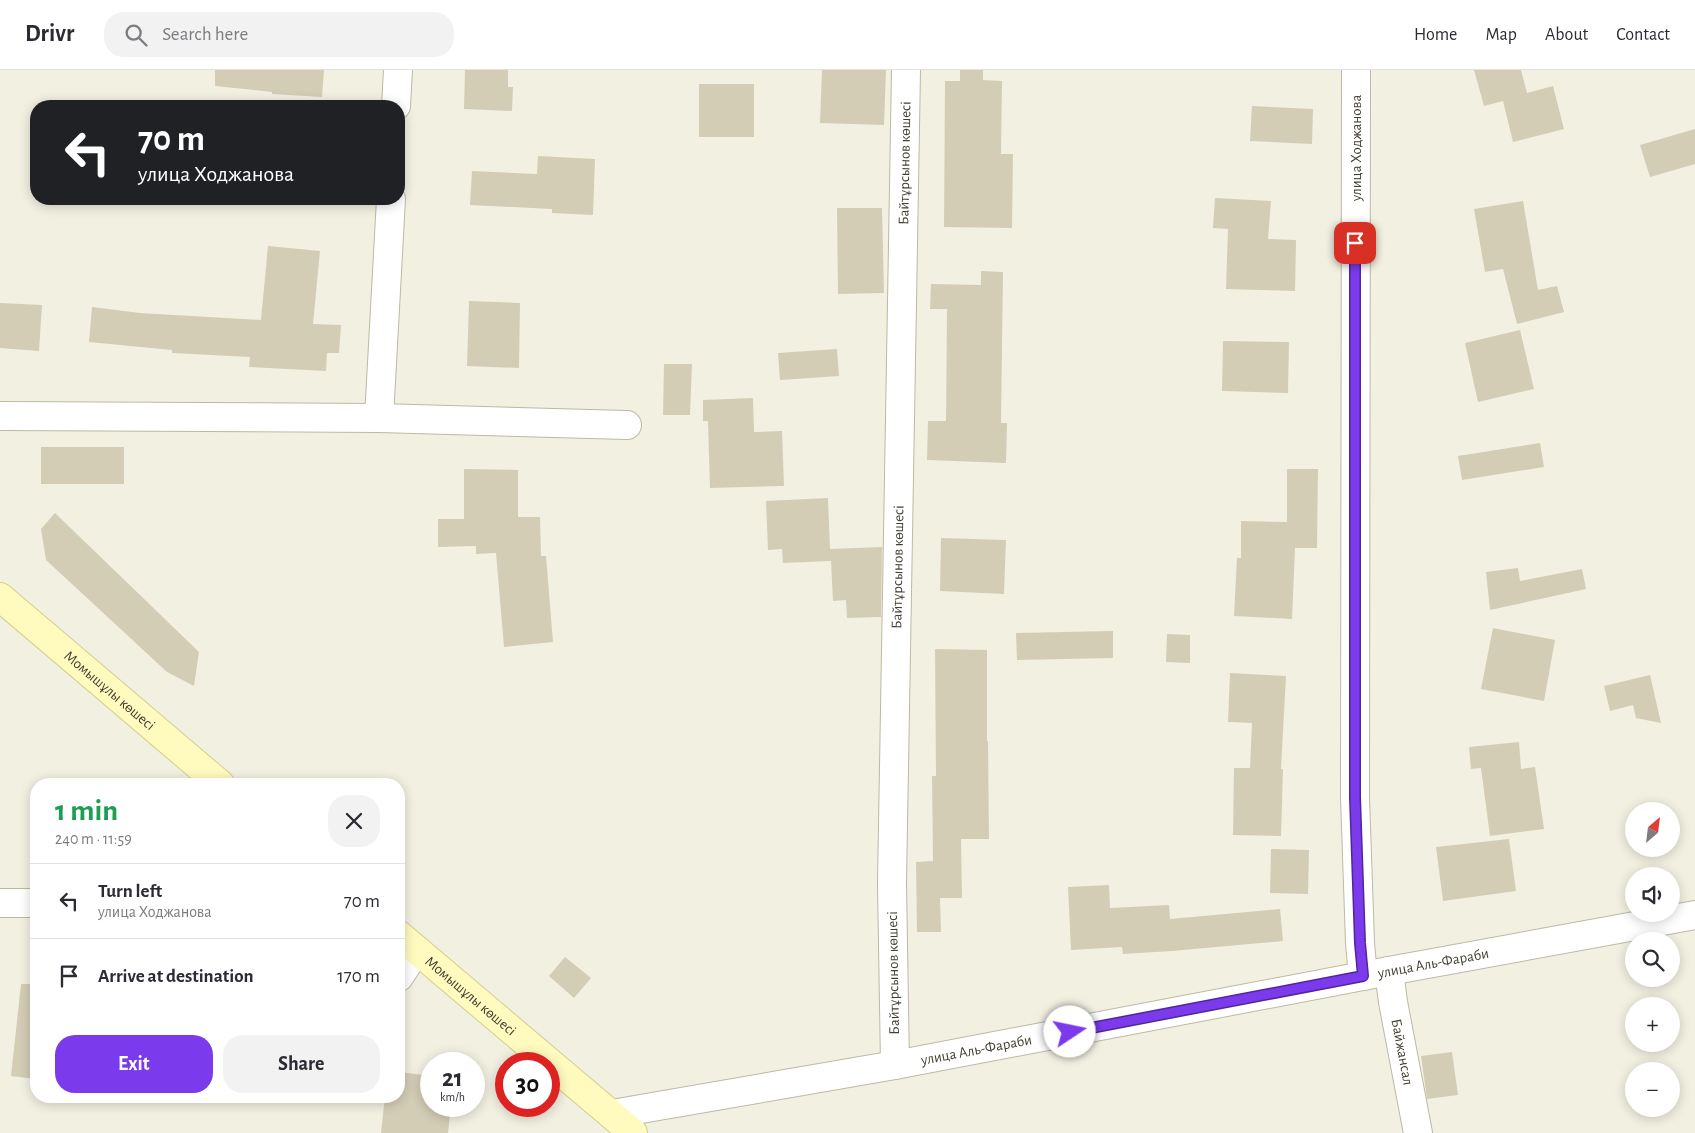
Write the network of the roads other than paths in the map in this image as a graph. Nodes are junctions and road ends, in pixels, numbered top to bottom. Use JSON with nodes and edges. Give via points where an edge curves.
{"nodes":[{"id":1,"x":398,"y":70,"type":"edge"},
{"id":2,"x":906,"y":70,"type":"edge"},
{"id":3,"x":1356,"y":70,"type":"edge"},
{"id":4,"x":396,"y":100,"type":"edge"},
{"id":5,"x":391,"y":205,"type":"edge"},
{"id":6,"x":0,"y":416,"type":"edge"},
{"id":7,"x":379,"y":418,"type":"junction"},
{"id":8,"x":627,"y":425,"type":"dead end"},
{"id":9,"x":0,"y":597,"type":"edge"},
{"id":10,"x":213,"y":778,"type":"edge"},
{"id":11,"x":0,"y":903,"type":"edge"},
{"id":12,"x":30,"y":903,"type":"edge"},
{"id":13,"x":1695,"y":915,"type":"edge"},
{"id":14,"x":408,"y":942,"type":"edge"},
{"id":15,"x":1376,"y":974,"type":"junction"},
{"id":16,"x":895,"y":1065,"type":"junction"},
{"id":17,"x":612,"y":1114,"type":"junction"},
{"id":18,"x":633,"y":1133,"type":"edge"},
{"id":19,"x":1418,"y":1133,"type":"edge"}],
"edges":[{"from":1,"to":4,"type":"street"},
{"from":2,"to":16,"type":"street","name":"Байтұрсынов көшесі","via":[[892,883]]},
{"from":3,"to":15,"type":"street","name":"улица Ходжанова","via":[[1355,797],[1360,943]]},
{"from":5,"to":7,"type":"street"},
{"from":6,"to":7,"type":"street"},
{"from":7,"to":8,"type":"street"},
{"from":9,"to":10,"type":"main road","name":"Момышұлы көшесі"},
{"from":11,"to":12,"type":"street"},
{"from":13,"to":15,"type":"street","name":"улица Аль-Фараби"},
{"from":14,"to":17,"type":"main road","name":"Момышұлы көшесі"},
{"from":15,"to":16,"type":"street","name":"улица Аль-Фараби"},
{"from":15,"to":19,"type":"street","name":"Байжансал","via":[[1393,1002]]},
{"from":16,"to":17,"type":"street","name":"улица Аль-Фараби"},
{"from":17,"to":18,"type":"main road","name":"Момышұлы көшесі"}]}
